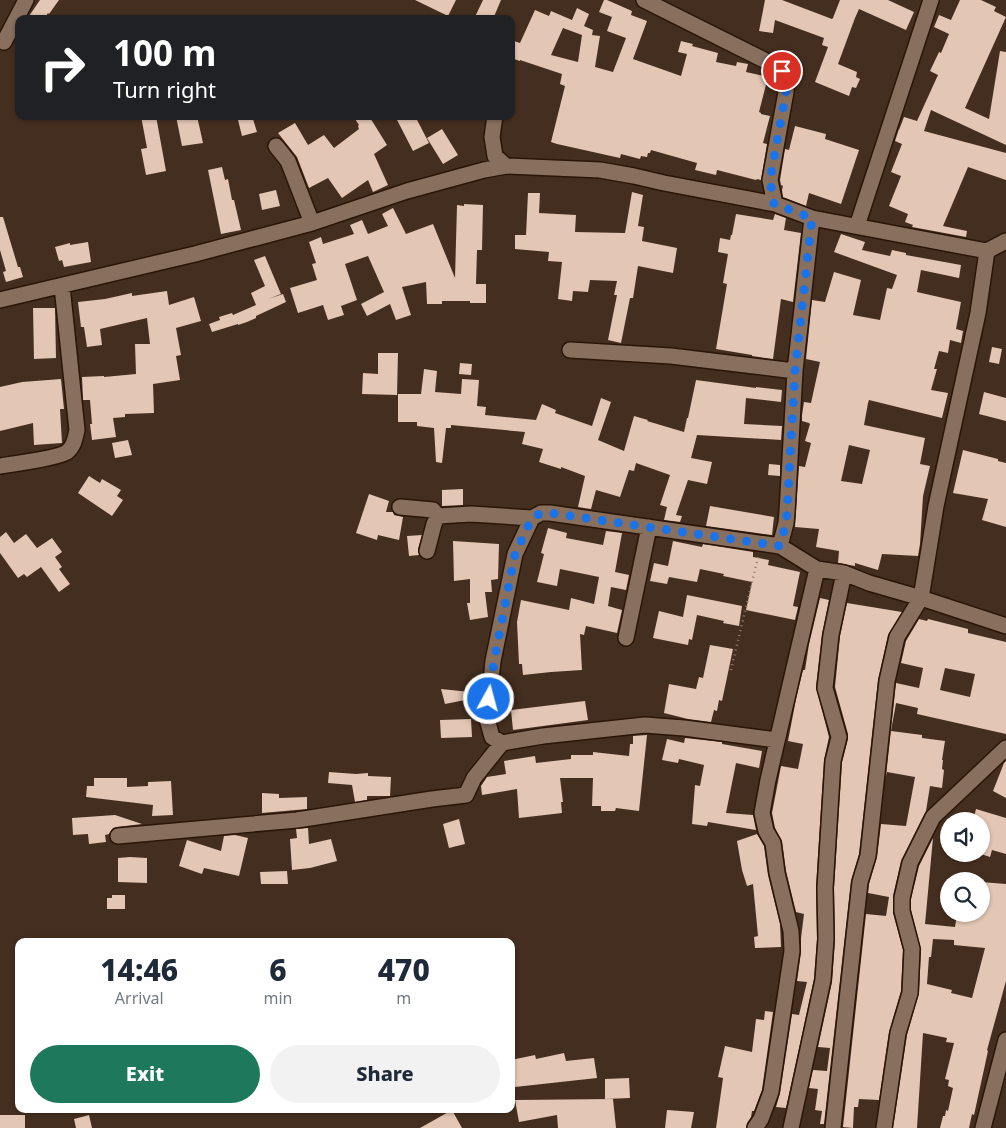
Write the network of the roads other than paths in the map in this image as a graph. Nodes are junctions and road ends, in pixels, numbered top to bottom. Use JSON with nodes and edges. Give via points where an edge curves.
{"nodes":[{"id":1,"x":26,"y":0,"type":"edge"},
{"id":2,"x":644,"y":0,"type":"edge"},
{"id":3,"x":931,"y":0,"type":"edge"},
{"id":4,"x":18,"y":15,"type":"edge"},
{"id":5,"x":15,"y":21,"type":"edge"},
{"id":6,"x":4,"y":42,"type":"dead end"},
{"id":7,"x":494,"y":120,"type":"edge"},
{"id":8,"x":276,"y":146,"type":"dead end"},
{"id":9,"x":506,"y":166,"type":"junction"},
{"id":10,"x":774,"y":204,"type":"junction"},
{"id":11,"x":812,"y":218,"type":"junction"},
{"id":12,"x":312,"y":224,"type":"junction"},
{"id":13,"x":858,"y":226,"type":"junction"},
{"id":14,"x":1006,"y":241,"type":"edge"},
{"id":15,"x":987,"y":251,"type":"junction"},
{"id":16,"x":62,"y":286,"type":"junction"},
{"id":17,"x":0,"y":300,"type":"edge"},
{"id":18,"x":570,"y":350,"type":"dead end"},
{"id":19,"x":795,"y":371,"type":"junction"},
{"id":20,"x":0,"y":466,"type":"edge"},
{"id":21,"x":400,"y":507,"type":"dead end"},
{"id":22,"x":438,"y":516,"type":"junction"},
{"id":23,"x":532,"y":518,"type":"junction"},
{"id":24,"x":649,"y":527,"type":"junction"},
{"id":25,"x":780,"y":546,"type":"junction"},
{"id":26,"x":427,"y":551,"type":"dead end"},
{"id":27,"x":817,"y":569,"type":"junction"},
{"id":28,"x":844,"y":573,"type":"junction"},
{"id":29,"x":921,"y":598,"type":"junction"},
{"id":30,"x":1006,"y":626,"type":"edge"},
{"id":31,"x":626,"y":638,"type":"dead end"},
{"id":32,"x":777,"y":740,"type":"junction"},
{"id":33,"x":502,"y":743,"type":"junction"},
{"id":34,"x":1006,"y":748,"type":"edge"},
{"id":35,"x":118,"y":836,"type":"dead end"},
{"id":36,"x":1006,"y":1040,"type":"edge"},
{"id":37,"x":755,"y":1128,"type":"edge"},
{"id":38,"x":790,"y":1128,"type":"edge"},
{"id":39,"x":833,"y":1128,"type":"edge"},
{"id":40,"x":884,"y":1128,"type":"edge"},
{"id":41,"x":983,"y":1128,"type":"edge"}],
"edges":[{"from":1,"to":4,"type":"street"},
{"from":2,"to":10,"type":"street","via":[[782,71],[787,81],[770,180]]},
{"from":3,"to":13,"type":"street"},
{"from":5,"to":6,"type":"street"},
{"from":7,"to":9,"type":"street","via":[[492,137],[495,156]]},
{"from":8,"to":12,"type":"street","via":[[288,161]]},
{"from":9,"to":10,"type":"street","via":[[600,170]]},
{"from":9,"to":12,"type":"street","via":[[407,191]]},
{"from":10,"to":11,"type":"street"},
{"from":11,"to":13,"type":"street"},
{"from":11,"to":19,"type":"street"},
{"from":12,"to":16,"type":"street"},
{"from":13,"to":15,"type":"street"},
{"from":14,"to":15,"type":"street"},
{"from":15,"to":29,"type":"street","via":[[978,313],[936,506]]},
{"from":16,"to":17,"type":"street"},
{"from":16,"to":20,"type":"street","via":[[77,430],[74,444],[66,453]]},
{"from":18,"to":19,"type":"street","via":[[671,356]]},
{"from":19,"to":25,"type":"street","via":[[787,512]]},
{"from":21,"to":22,"type":"street","via":[[433,510]]},
{"from":22,"to":23,"type":"street","via":[[471,514]]},
{"from":22,"to":26,"type":"street"},
{"from":23,"to":24,"type":"street","via":[[550,513]]},
{"from":23,"to":33,"type":"street","via":[[515,554],[494,661],[487,719],[492,737]]},
{"from":24,"to":25,"type":"street"},
{"from":24,"to":31,"type":"street"},
{"from":25,"to":27,"type":"street"},
{"from":27,"to":28,"type":"street"},
{"from":27,"to":32,"type":"street"},
{"from":28,"to":29,"type":"street"},
{"from":28,"to":38,"type":"street","via":[[831,635],[826,688],[839,737],[833,761],[823,980]]},
{"from":29,"to":30,"type":"street"},
{"from":29,"to":39,"type":"street","via":[[897,637],[887,681],[868,856],[860,882]]},
{"from":32,"to":33,"type":"street","via":[[645,725]]},
{"from":32,"to":37,"type":"street","via":[[762,813],[773,843],[792,951],[771,1092]]},
{"from":33,"to":35,"type":"street","via":[[474,778],[466,795],[297,820]]},
{"from":34,"to":40,"type":"street","via":[[932,817],[910,863],[902,898],[902,911],[912,949],[910,993],[898,1033]]},
{"from":36,"to":41,"type":"street"}]}
